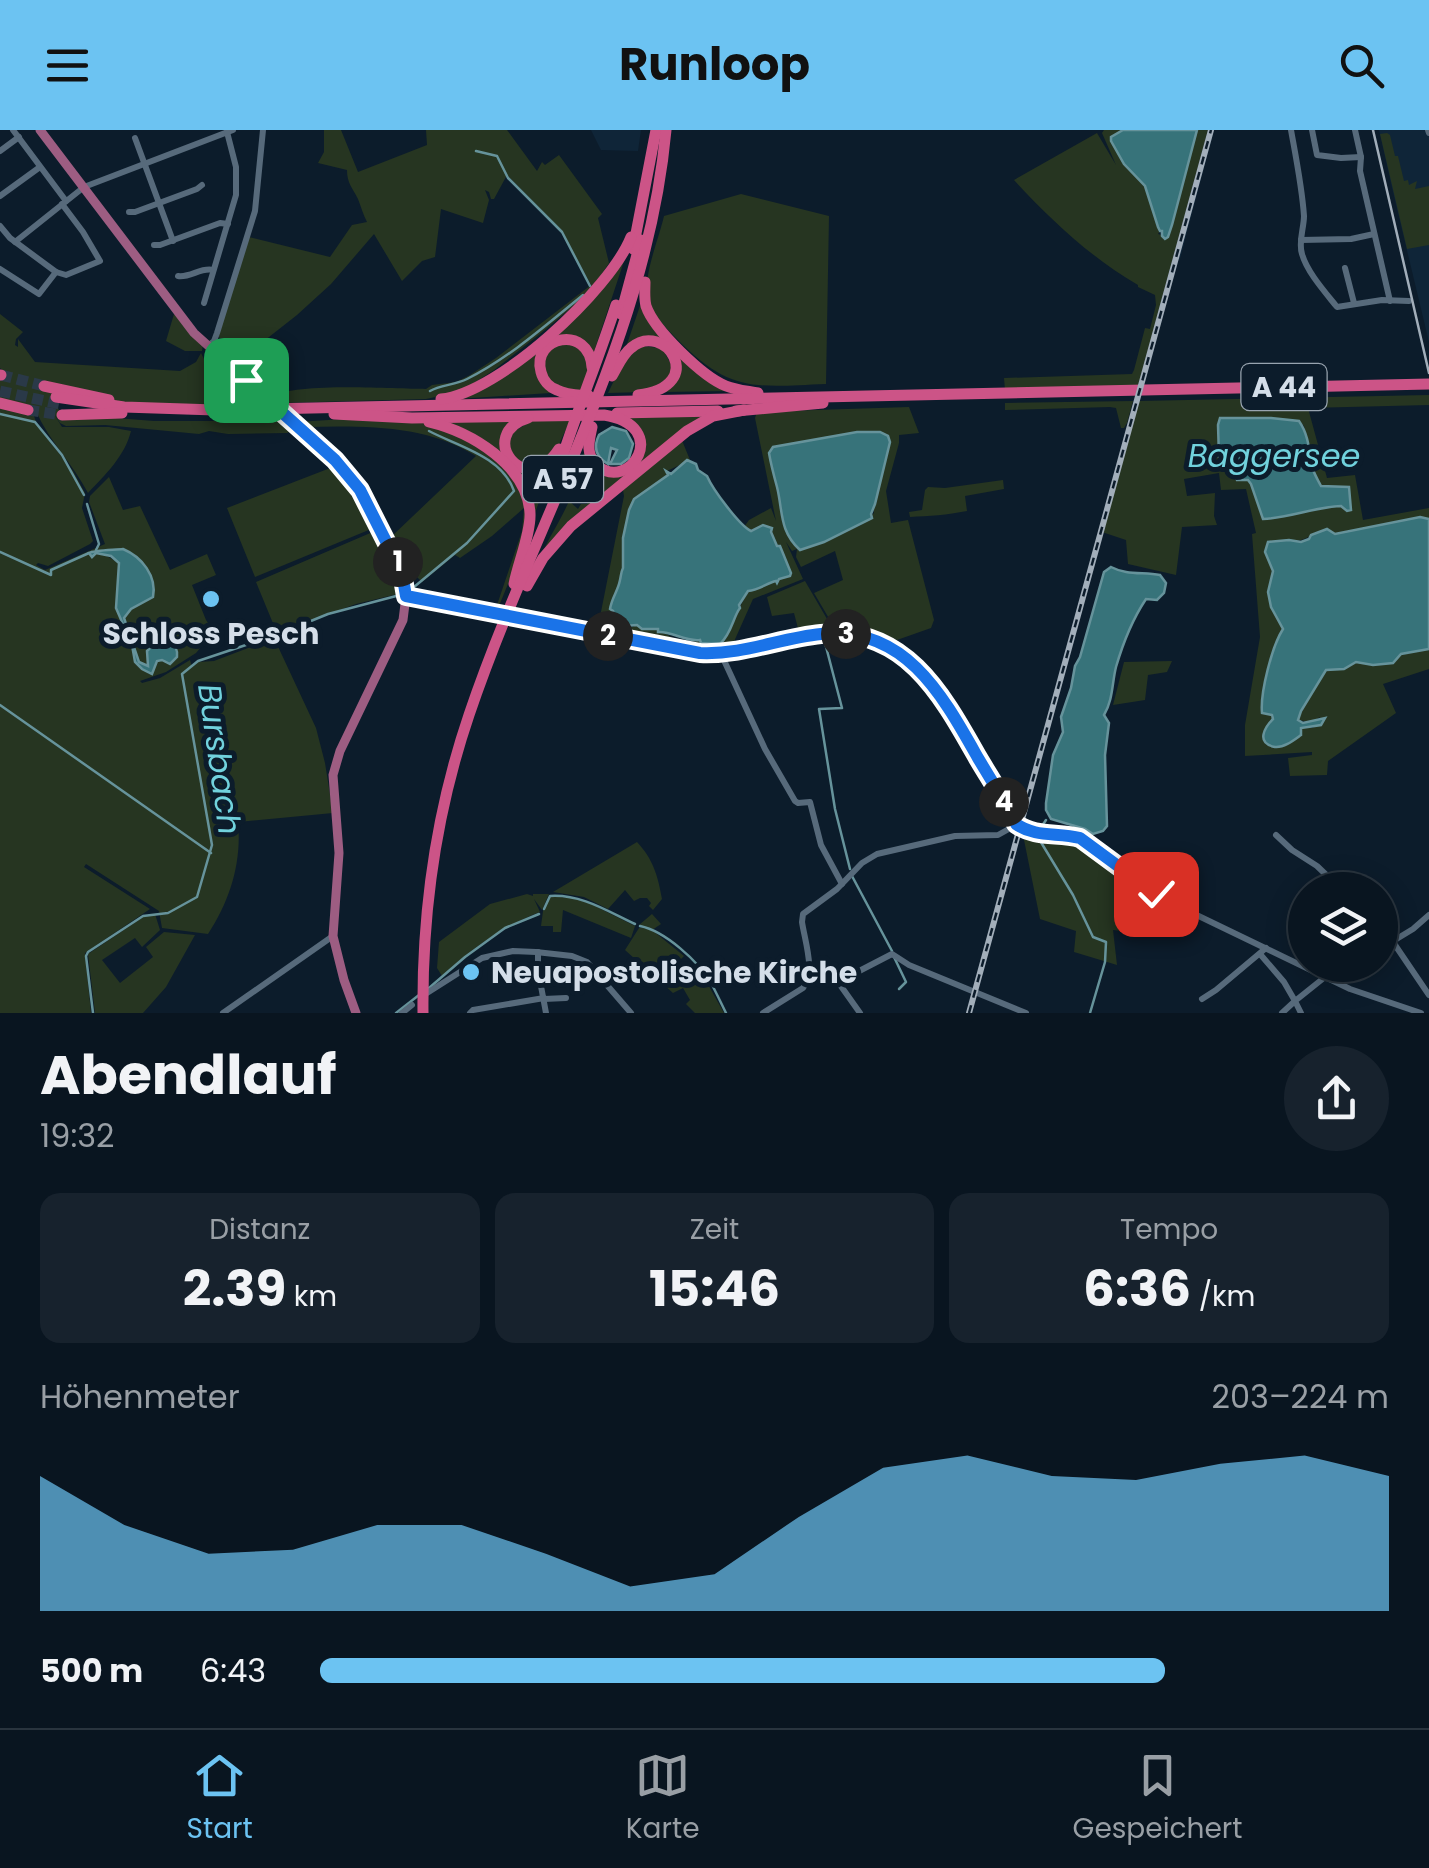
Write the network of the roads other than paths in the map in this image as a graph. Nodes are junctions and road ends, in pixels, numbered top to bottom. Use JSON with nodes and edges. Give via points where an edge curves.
{"nodes":[{"id":1,"x":40,"y":130,"type":"edge"},
{"id":2,"x":263,"y":130,"type":"edge"},
{"id":3,"x":660,"y":130,"type":"edge"},
{"id":4,"x":1292,"y":130,"type":"edge"},
{"id":5,"x":1312,"y":130,"type":"edge"},
{"id":6,"x":1355,"y":130,"type":"edge"},
{"id":7,"x":230,"y":131,"type":"edge"},
{"id":8,"x":16,"y":134,"type":"edge"},
{"id":9,"x":135,"y":138,"type":"dead end"},
{"id":10,"x":0,"y":151,"type":"edge"},
{"id":11,"x":1361,"y":157,"type":"junction"},
{"id":12,"x":144,"y":163,"type":"junction"},
{"id":13,"x":40,"y":166,"type":"junction"},
{"id":14,"x":202,"y":184,"type":"dead end"},
{"id":15,"x":84,"y":187,"type":"junction"},
{"id":16,"x":0,"y":196,"type":"edge"},
{"id":17,"x":64,"y":202,"type":"junction"},
{"id":18,"x":159,"y":203,"type":"junction"},
{"id":19,"x":641,"y":209,"type":"junction"},
{"id":20,"x":129,"y":212,"type":"dead end"},
{"id":21,"x":228,"y":224,"type":"junction"},
{"id":22,"x":0,"y":226,"type":"edge"},
{"id":23,"x":652,"y":227,"type":"junction"},
{"id":24,"x":1374,"y":234,"type":"junction"},
{"id":25,"x":173,"y":240,"type":"junction"},
{"id":26,"x":1301,"y":240,"type":"junction"},
{"id":27,"x":15,"y":242,"type":"junction"},
{"id":28,"x":154,"y":245,"type":"dead end"},
{"id":29,"x":1345,"y":268,"type":"dead end"},
{"id":30,"x":0,"y":269,"type":"edge"},
{"id":31,"x":213,"y":270,"type":"junction"},
{"id":32,"x":56,"y":272,"type":"junction"},
{"id":33,"x":178,"y":276,"type":"dead end"},
{"id":34,"x":644,"y":282,"type":"junction"},
{"id":35,"x":1390,"y":300,"type":"junction"},
{"id":36,"x":1409,"y":301,"type":"dead end"},
{"id":37,"x":204,"y":303,"type":"dead end"},
{"id":38,"x":1354,"y":303,"type":"junction"},
{"id":39,"x":208,"y":346,"type":"junction"},
{"id":40,"x":612,"y":376,"type":"junction"},
{"id":41,"x":590,"y":381,"type":"junction"},
{"id":42,"x":44,"y":386,"type":"tunnel mouth"},
{"id":43,"x":1425,"y":387,"type":"edge"},
{"id":44,"x":758,"y":393,"type":"junction"},
{"id":45,"x":638,"y":395,"type":"junction"},
{"id":46,"x":830,"y":400,"type":"junction"},
{"id":47,"x":0,"y":403,"type":"edge"},
{"id":48,"x":576,"y":405,"type":"junction"},
{"id":49,"x":369,"y":406,"type":"junction"},
{"id":50,"x":607,"y":407,"type":"junction"},
{"id":51,"x":137,"y":408,"type":"junction"},
{"id":52,"x":28,"y":410,"type":"tunnel mouth"},
{"id":53,"x":744,"y":410,"type":"junction"},
{"id":54,"x":260,"y":412,"type":"junction"},
{"id":55,"x":300,"y":412,"type":"junction"},
{"id":56,"x":334,"y":414,"type":"junction"},
{"id":57,"x":540,"y":416,"type":"junction"},
{"id":58,"x":385,"y":418,"type":"junction"},
{"id":59,"x":590,"y":421,"type":"junction"},
{"id":60,"x":552,"y":490,"type":"junction"},
{"id":61,"x":520,"y":586,"type":"junction"},
{"id":62,"x":406,"y":596,"type":"junction"},
{"id":63,"x":722,"y":656,"type":"dead end"},
{"id":64,"x":488,"y":666,"type":"junction"},
{"id":65,"x":1015,"y":822,"type":"junction"},
{"id":66,"x":1276,"y":835,"type":"dead end"},
{"id":67,"x":1323,"y":872,"type":"edge"},
{"id":68,"x":842,"y":884,"type":"junction"},
{"id":69,"x":1429,"y":915,"type":"edge"},
{"id":70,"x":332,"y":936,"type":"junction"},
{"id":71,"x":1398,"y":938,"type":"edge"},
{"id":72,"x":1398,"y":949,"type":"edge"},
{"id":73,"x":1263,"y":951,"type":"junction"},
{"id":74,"x":538,"y":952,"type":"junction"},
{"id":75,"x":1288,"y":961,"type":"edge"},
{"id":76,"x":808,"y":982,"type":"junction"},
{"id":77,"x":838,"y":982,"type":"junction"},
{"id":78,"x":1319,"y":982,"type":"edge"},
{"id":79,"x":1338,"y":982,"type":"edge"},
{"id":80,"x":1429,"y":994,"type":"edge"},
{"id":81,"x":566,"y":998,"type":"dead end"},
{"id":82,"x":544,"y":999,"type":"junction"},
{"id":83,"x":1202,"y":999,"type":"dead end"},
{"id":84,"x":1295,"y":1001,"type":"junction"},
{"id":85,"x":420,"y":1002,"type":"edge"},
{"id":86,"x":504,"y":1009,"type":"edge"},
{"id":87,"x":470,"y":1012,"type":"edge"},
{"id":88,"x":223,"y":1013,"type":"edge"},
{"id":89,"x":356,"y":1013,"type":"edge"},
{"id":90,"x":402,"y":1013,"type":"edge"},
{"id":91,"x":546,"y":1013,"type":"edge"},
{"id":92,"x":631,"y":1013,"type":"edge"},
{"id":93,"x":764,"y":1013,"type":"edge"},
{"id":94,"x":860,"y":1013,"type":"edge"},
{"id":95,"x":1026,"y":1013,"type":"edge"},
{"id":96,"x":1282,"y":1013,"type":"edge"},
{"id":97,"x":1301,"y":1013,"type":"edge"},
{"id":98,"x":1421,"y":1013,"type":"edge"}],
"edges":[{"from":1,"to":15,"type":"main road"},
{"from":2,"to":39,"type":"street","via":[[255,211]]},
{"from":3,"to":19,"type":"highway"},
{"from":3,"to":23,"type":"highway","number":"A 57"},
{"from":3,"to":60,"type":"highway","number":"A 57","via":[[624,302]]},
{"from":4,"to":26,"type":"street","via":[[1304,213]]},
{"from":5,"to":11,"type":"street","via":[[1317,155]]},
{"from":6,"to":11,"type":"street"},
{"from":7,"to":12,"type":"street"},
{"from":7,"to":21,"type":"street","via":[[237,179]]},
{"from":8,"to":10,"type":"street"},
{"from":8,"to":13,"type":"street"},
{"from":9,"to":12,"type":"street"},
{"from":11,"to":24,"type":"street"},
{"from":12,"to":15,"type":"street"},
{"from":12,"to":18,"type":"street"},
{"from":13,"to":16,"type":"street"},
{"from":13,"to":17,"type":"street"},
{"from":14,"to":18,"type":"street"},
{"from":15,"to":17,"type":"street"},
{"from":15,"to":39,"type":"main road"},
{"from":17,"to":27,"type":"street"},
{"from":17,"to":32,"type":"street","via":[[100,260],[66,276]]},
{"from":18,"to":20,"type":"street"},
{"from":18,"to":25,"type":"street"},
{"from":19,"to":41,"type":"highway"},
{"from":19,"to":49,"type":"highway","via":[[621,258],[590,297],[504,370],[454,398]]},
{"from":21,"to":25,"type":"street"},
{"from":21,"to":31,"type":"street"},
{"from":22,"to":27,"type":"street"},
{"from":23,"to":34,"type":"highway"},
{"from":23,"to":64,"type":"highway","number":"A 57","via":[[623,330]]},
{"from":24,"to":26,"type":"street"},
{"from":24,"to":35,"type":"street"},
{"from":25,"to":28,"type":"street"},
{"from":26,"to":38,"type":"street","via":[[1306,263],[1337,306]]},
{"from":27,"to":32,"type":"street"},
{"from":29,"to":38,"type":"street"},
{"from":30,"to":32,"type":"street","via":[[39,294]]},
{"from":31,"to":33,"type":"street"},
{"from":31,"to":37,"type":"street"},
{"from":34,"to":40,"type":"highway"},
{"from":34,"to":44,"type":"highway","via":[[647,309],[678,347],[720,384]]},
{"from":35,"to":36,"type":"street"},
{"from":35,"to":38,"type":"street"},
{"from":39,"to":62,"type":"main road","via":[[352,479],[404,576]]},
{"from":40,"to":45,"type":"highway","via":[[638,343],[664,345],[676,362],[674,376],[660,391]]},
{"from":40,"to":59,"type":"highway"},
{"from":41,"to":48,"type":"highway"},
{"from":41,"to":48,"type":"highway","via":[[591,356],[580,342],[563,339],[544,350],[543,378]]},
{"from":42,"to":51,"type":"highway"},
{"from":43,"to":46,"type":"highway","number":"A 44"},
{"from":44,"to":45,"type":"highway"},
{"from":44,"to":46,"type":"highway","via":[[822,394]]},
{"from":45,"to":50,"type":"highway"},
{"from":46,"to":50,"type":"highway","number":"A 44"},
{"from":46,"to":53,"type":"highway"},
{"from":47,"to":52,"type":"highway"},
{"from":48,"to":49,"type":"highway","number":"A 44"},
{"from":48,"to":50,"type":"highway"},
{"from":48,"to":50,"type":"highway","number":"A 44"},
{"from":48,"to":56,"type":"highway","number":"A 44"},
{"from":48,"to":57,"type":"highway"},
{"from":48,"to":57,"type":"highway","via":[[558,453],[542,468],[524,469],[508,455],[506,434],[516,422]]},
{"from":48,"to":59,"type":"highway"},
{"from":48,"to":60,"type":"highway"},
{"from":49,"to":55,"type":"highway","number":"A 44"},
{"from":50,"to":53,"type":"highway"},
{"from":50,"to":59,"type":"highway"},
{"from":50,"to":59,"type":"highway","via":[[639,435],[641,452],[631,466],[615,472],[595,463],[588,448]]},
{"from":51,"to":54,"type":"highway","number":"A 44"},
{"from":51,"to":54,"type":"highway","number":"A 44","via":[[59,405],[182,416]]},
{"from":53,"to":61,"type":"highway","via":[[696,424],[584,515]]},
{"from":54,"to":55,"type":"highway","number":"A 44"},
{"from":55,"to":56,"type":"highway","number":"A 44"},
{"from":56,"to":58,"type":"highway"},
{"from":57,"to":58,"type":"highway"},
{"from":58,"to":61,"type":"highway","via":[[460,432],[513,474],[530,514]]},
{"from":59,"to":61,"type":"highway"},
{"from":60,"to":61,"type":"highway","number":"A 57"},
{"from":61,"to":64,"type":"highway"},
{"from":61,"to":85,"type":"highway","number":"A 57","via":[[463,713],[440,796],[424,882]]},
{"from":62,"to":65,"type":"street","via":[[700,653],[821,634],[880,643],[907,658],[940,695]]},
{"from":62,"to":70,"type":"main road","via":[[400,628],[335,765],[339,853]]},
{"from":63,"to":68,"type":"street","via":[[795,802],[810,802],[822,851]]},
{"from":64,"to":85,"type":"highway","number":"A 57","via":[[458,747],[438,832]]},
{"from":65,"to":68,"type":"street","via":[[998,835],[954,836],[885,851]]},
{"from":65,"to":73,"type":"street","via":[[1038,835],[1080,838],[1156,894]]},
{"from":66,"to":67,"type":"street"},
{"from":68,"to":76,"type":"street","via":[[803,914]]},
{"from":69,"to":71,"type":"street"},
{"from":70,"to":88,"type":"street"},
{"from":70,"to":89,"type":"main road"},
{"from":72,"to":80,"type":"street"},
{"from":73,"to":75,"type":"street"},
{"from":73,"to":83,"type":"street"},
{"from":73,"to":84,"type":"street"},
{"from":74,"to":82,"type":"street"},
{"from":74,"to":85,"type":"street","via":[[482,958]]},
{"from":74,"to":92,"type":"street","via":[[586,962]]},
{"from":76,"to":77,"type":"street"},
{"from":76,"to":93,"type":"street"},
{"from":77,"to":94,"type":"street"},
{"from":77,"to":95,"type":"street","via":[[896,955]]},
{"from":78,"to":84,"type":"street"},
{"from":79,"to":98,"type":"street"},
{"from":81,"to":82,"type":"street"},
{"from":82,"to":86,"type":"street"},
{"from":82,"to":91,"type":"street"},
{"from":84,"to":96,"type":"street"},
{"from":84,"to":97,"type":"street"},
{"from":85,"to":90,"type":"street"},
{"from":86,"to":87,"type":"street"}]}
